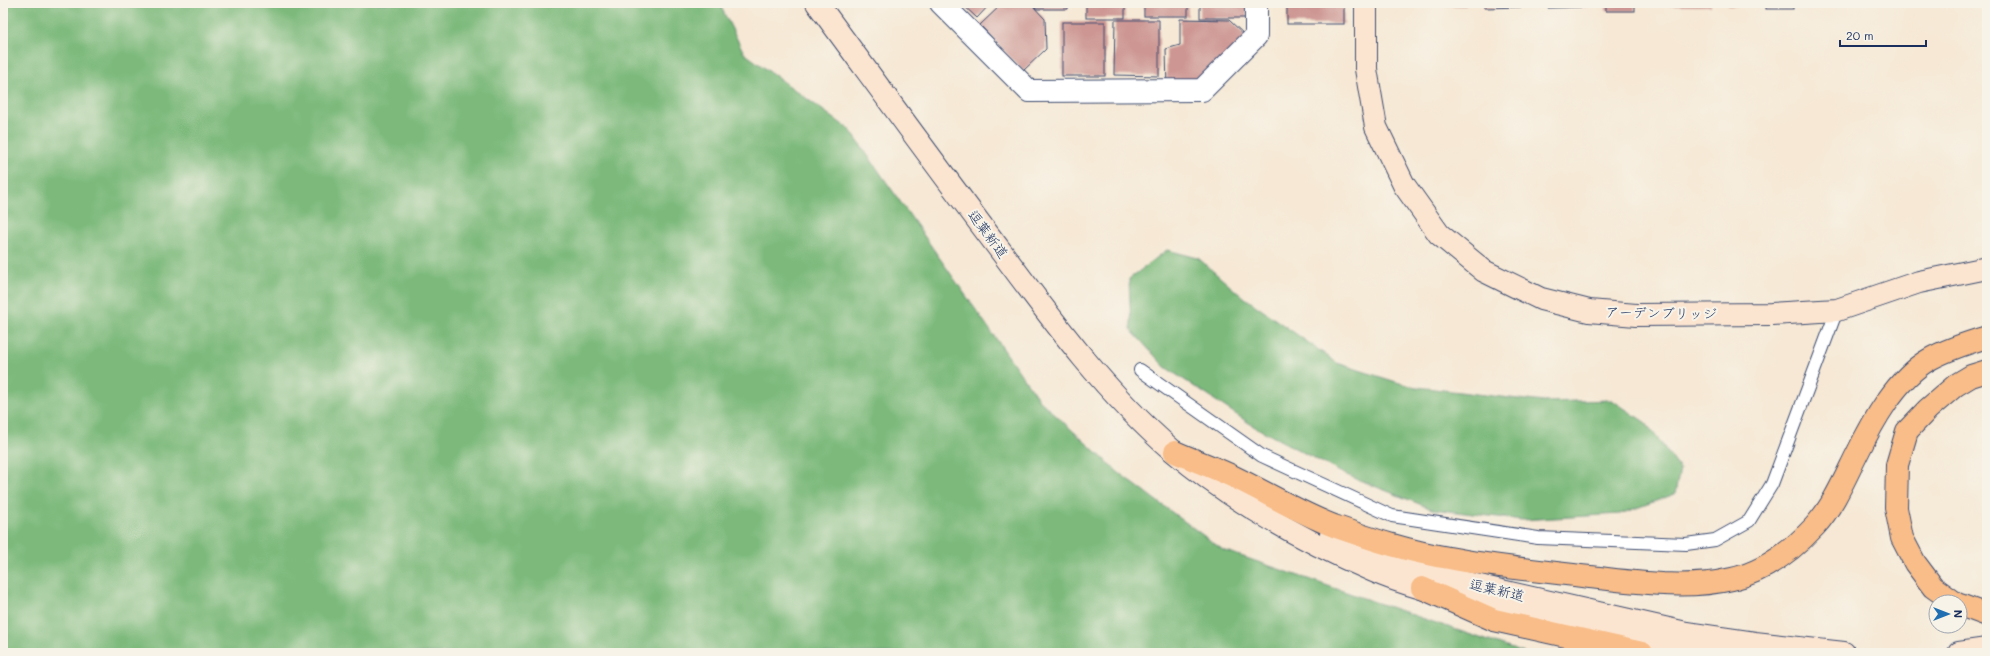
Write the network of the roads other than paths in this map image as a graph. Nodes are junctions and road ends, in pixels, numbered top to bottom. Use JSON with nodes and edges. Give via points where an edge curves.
{"nodes":[{"id":1,"x":817,"y":3,"type":"edge"},
{"id":2,"x":941,"y":3,"type":"edge"},
{"id":3,"x":1256,"y":3,"type":"edge"},
{"id":4,"x":1366,"y":3,"type":"edge"},
{"id":5,"x":1987,"y":268,"type":"edge"},
{"id":6,"x":1837,"y":310,"type":"junction"},
{"id":7,"x":1987,"y":337,"type":"edge"},
{"id":8,"x":1140,"y":370,"type":"dead end"},
{"id":9,"x":1987,"y":371,"type":"edge"},
{"id":10,"x":1175,"y":452,"type":"junction"},
{"id":11,"x":1422,"y":588,"type":"junction"},
{"id":12,"x":1943,"y":594,"type":"edge"},
{"id":13,"x":1968,"y":607,"type":"edge"},
{"id":14,"x":1987,"y":615,"type":"edge"},
{"id":15,"x":1987,"y":650,"type":"edge"},
{"id":16,"x":1642,"y":653,"type":"edge"},
{"id":17,"x":1708,"y":653,"type":"edge"},
{"id":18,"x":1844,"y":653,"type":"edge"},
{"id":19,"x":1959,"y":653,"type":"edge"}],
"edges":[{"from":1,"to":10,"type":"street","name":"逗葉新道","via":[[1053,321],[1104,384]]},
{"from":2,"to":3,"type":"street","via":[[1029,91],[1202,90],[1256,36]]},
{"from":4,"to":6,"type":"street","name":"アーデンブリッジ","via":[[1366,68],[1376,127],[1404,185],[1439,234],[1484,271],[1541,299],[1589,311],[1636,315],[1771,314]]},
{"from":5,"to":6,"type":"street","name":"アーデンブリッジ","via":[[1919,282]]},
{"from":6,"to":8,"type":"lane","via":[[1772,484],[1749,521],[1715,540],[1686,544],[1538,538],[1392,516],[1262,456]]},
{"from":7,"to":10,"type":"highway","via":[[1933,357],[1894,392],[1869,430],[1841,487],[1816,524],[1782,558],[1756,571],[1725,580],[1690,585],[1617,580],[1448,558],[1399,546],[1333,525]]},
{"from":9,"to":12,"type":"highway","via":[[1966,379],[1928,409],[1907,431],[1897,464],[1896,508],[1902,538],[1915,563],[1933,587]]},
{"from":10,"to":11,"type":"street","name":"逗葉新道","via":[[1227,493],[1270,520],[1374,572]]},
{"from":10,"to":18,"type":"street","name":"逗葉新道","via":[[1274,509],[1390,561],[1462,582],[1686,633]]},
{"from":11,"to":16,"type":"highway","via":[[1494,620]]},
{"from":11,"to":17,"type":"street","name":"逗葉新道"},
{"from":13,"to":14,"type":"highway"},
{"from":15,"to":19,"type":"street"}]}
